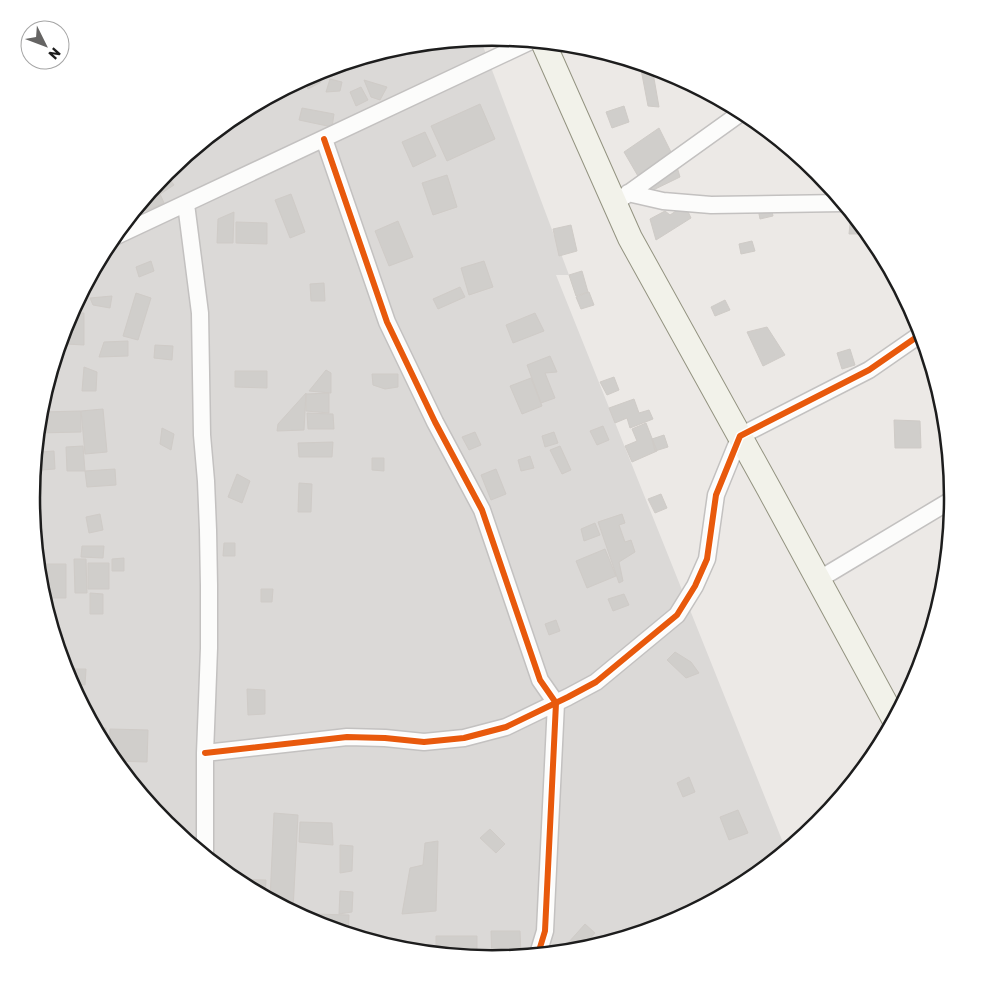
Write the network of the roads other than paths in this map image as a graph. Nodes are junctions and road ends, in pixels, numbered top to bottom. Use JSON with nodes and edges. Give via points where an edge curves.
{"nodes":[{"id":1,"x":519,"y":47,"type":"edge"},
{"id":2,"x":547,"y":50,"type":"edge"},
{"id":3,"x":735,"y":117,"type":"edge"},
{"id":4,"x":324,"y":139,"type":"junction"},
{"id":5,"x":621,"y":198,"type":"junction"},
{"id":6,"x":835,"y":203,"type":"edge"},
{"id":7,"x":186,"y":204,"type":"junction"},
{"id":8,"x":130,"y":227,"type":"edge"},
{"id":9,"x":915,"y":338,"type":"edge"},
{"id":10,"x":740,"y":436,"type":"junction"},
{"id":11,"x":944,"y":505,"type":"edge"},
{"id":12,"x":818,"y":580,"type":"junction"},
{"id":13,"x":556,"y":703,"type":"junction"},
{"id":14,"x":890,"y":712,"type":"edge"},
{"id":15,"x":205,"y":754,"type":"junction"},
{"id":16,"x":205,"y":847,"type":"edge"},
{"id":17,"x":540,"y":947,"type":"edge"}],
"edges":[{"from":1,"to":4,"type":"street"},
{"from":2,"to":5,"type":"street"},
{"from":3,"to":5,"type":"street"},
{"from":4,"to":7,"type":"street"},
{"from":4,"to":13,"type":"street","via":[[387,322],[482,510],[540,680]]},
{"from":5,"to":6,"type":"street","via":[[711,205]]},
{"from":5,"to":10,"type":"street","via":[[630,238]]},
{"from":7,"to":8,"type":"street"},
{"from":7,"to":15,"type":"street","via":[[200,313],[207,510],[209,640]]},
{"from":9,"to":10,"type":"street","via":[[868,370]]},
{"from":10,"to":12,"type":"street"},
{"from":10,"to":13,"type":"street","via":[[716,495],[707,559],[677,615],[596,682]]},
{"from":11,"to":12,"type":"street"},
{"from":12,"to":14,"type":"street"},
{"from":13,"to":15,"type":"street","via":[[506,727],[464,738],[424,742],[347,737]]},
{"from":13,"to":17,"type":"street","via":[[545,931]]},
{"from":15,"to":16,"type":"street"}]}
